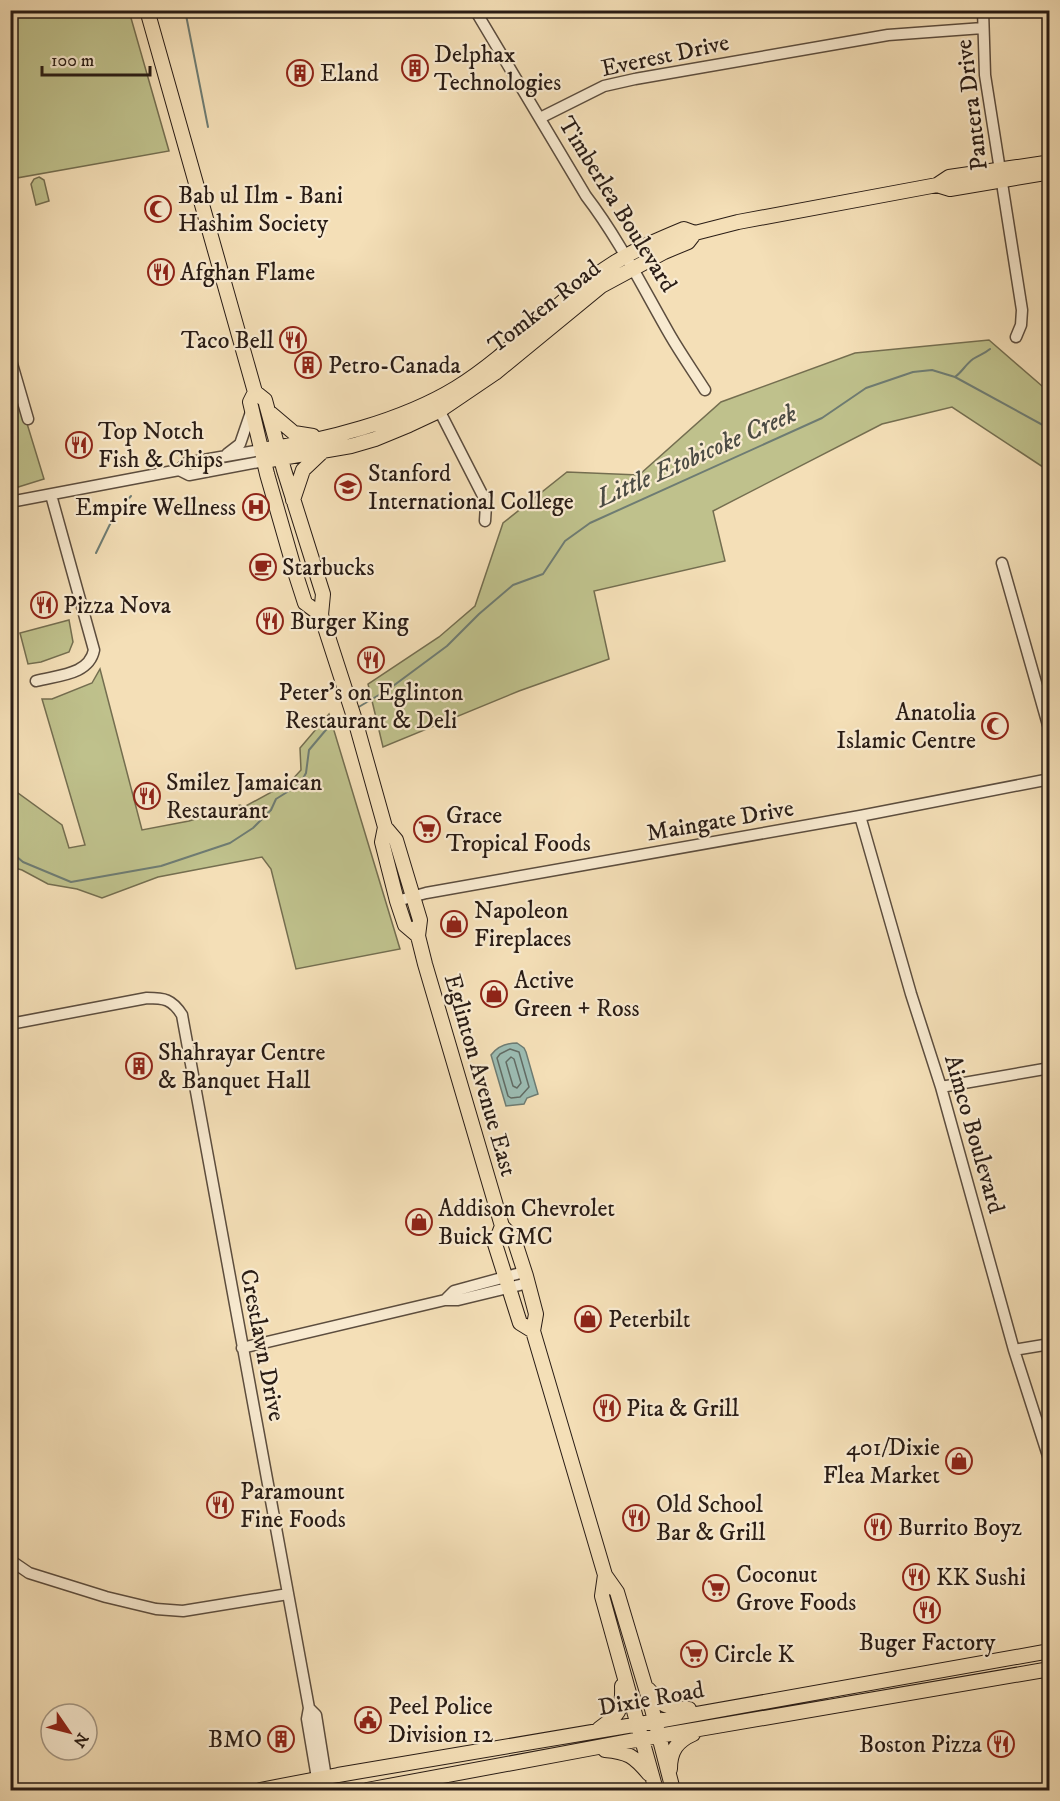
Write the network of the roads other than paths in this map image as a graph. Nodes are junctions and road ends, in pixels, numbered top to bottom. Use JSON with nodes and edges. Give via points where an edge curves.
{"nodes":[{"id":1,"x":147,"y":10,"type":"edge"},
{"id":2,"x":475,"y":10,"type":"edge"},
{"id":3,"x":983,"y":10,"type":"edge"},
{"id":4,"x":983,"y":28,"type":"junction"},
{"id":5,"x":540,"y":118,"type":"junction"},
{"id":6,"x":1050,"y":164,"type":"edge"},
{"id":7,"x":1050,"y":170,"type":"edge"},
{"id":8,"x":1000,"y":175,"type":"junction"},
{"id":9,"x":629,"y":262,"type":"junction"},
{"id":10,"x":1016,"y":337,"type":"dead end"},
{"id":11,"x":10,"y":357,"type":"edge"},
{"id":12,"x":705,"y":390,"type":"dead end"},
{"id":13,"x":255,"y":392,"type":"junction"},
{"id":14,"x":437,"y":405,"type":"junction"},
{"id":15,"x":252,"y":409,"type":"junction"},
{"id":16,"x":268,"y":411,"type":"junction"},
{"id":17,"x":28,"y":420,"type":"dead end"},
{"id":18,"x":323,"y":444,"type":"junction"},
{"id":19,"x":279,"y":453,"type":"junction"},
{"id":20,"x":225,"y":456,"type":"junction"},
{"id":21,"x":263,"y":456,"type":"junction"},
{"id":22,"x":179,"y":470,"type":"junction"},
{"id":23,"x":51,"y":495,"type":"junction"},
{"id":24,"x":293,"y":500,"type":"junction"},
{"id":25,"x":10,"y":502,"type":"edge"},
{"id":26,"x":486,"y":521,"type":"dead end"},
{"id":27,"x":1002,"y":563,"type":"dead end"},
{"id":28,"x":321,"y":615,"type":"junction"},
{"id":29,"x":36,"y":681,"type":"dead end"},
{"id":30,"x":1050,"y":732,"type":"edge"},
{"id":31,"x":1050,"y":779,"type":"edge"},
{"id":32,"x":860,"y":816,"type":"junction"},
{"id":33,"x":385,"y":827,"type":"junction"},
{"id":34,"x":413,"y":896,"type":"junction"},
{"id":35,"x":397,"y":901,"type":"junction"},
{"id":36,"x":418,"y":936,"type":"junction"},
{"id":37,"x":10,"y":1024,"type":"edge"},
{"id":38,"x":1050,"y":1068,"type":"edge"},
{"id":39,"x":942,"y":1088,"type":"junction"},
{"id":40,"x":502,"y":1227,"type":"junction"},
{"id":41,"x":526,"y":1278,"type":"junction"},
{"id":42,"x":507,"y":1283,"type":"junction"},
{"id":43,"x":533,"y":1330,"type":"junction"},
{"id":44,"x":1050,"y":1344,"type":"edge"},
{"id":45,"x":242,"y":1348,"type":"junction"},
{"id":46,"x":1014,"y":1350,"type":"junction"},
{"id":47,"x":1050,"y":1462,"type":"edge"},
{"id":48,"x":10,"y":1560,"type":"edge"},
{"id":49,"x":605,"y":1575,"type":"junction"},
{"id":50,"x":288,"y":1594,"type":"junction"},
{"id":51,"x":1050,"y":1651,"type":"edge"},
{"id":52,"x":968,"y":1665,"type":"junction"},
{"id":53,"x":621,"y":1669,"type":"junction"},
{"id":54,"x":1050,"y":1669,"type":"edge"},
{"id":55,"x":972,"y":1682,"type":"junction"},
{"id":56,"x":643,"y":1683,"type":"junction"},
{"id":57,"x":792,"y":1696,"type":"junction"},
{"id":58,"x":716,"y":1709,"type":"junction"},
{"id":59,"x":795,"y":1714,"type":"junction"},
{"id":60,"x":655,"y":1721,"type":"junction"},
{"id":61,"x":639,"y":1724,"type":"junction"},
{"id":62,"x":597,"y":1730,"type":"junction"},
{"id":63,"x":704,"y":1730,"type":"junction"},
{"id":64,"x":659,"y":1736,"type":"junction"},
{"id":65,"x":641,"y":1739,"type":"junction"},
{"id":66,"x":585,"y":1749,"type":"junction"},
{"id":67,"x":654,"y":1784,"type":"edge"},
{"id":68,"x":323,"y":1785,"type":"edge"},
{"id":69,"x":672,"y":1787,"type":"edge"},
{"id":70,"x":260,"y":1791,"type":"edge"},
{"id":71,"x":367,"y":1791,"type":"edge"}],
"edges":[{"from":1,"to":13,"type":"main road","name":"Eglinton Avenue East"},
{"from":2,"to":5,"type":"street","name":"Timberlea Boulevard"},
{"from":3,"to":4,"type":"street","name":"Pantera Drive"},
{"from":4,"to":5,"type":"street","name":"Everest Drive","via":[[888,35],[627,80],[604,86]]},
{"from":4,"to":8,"type":"street","name":"Pantera Drive","via":[[985,75]]},
{"from":5,"to":9,"type":"street","name":"Timberlea Boulevard"},
{"from":6,"to":8,"type":"main road","name":"Tomken Road"},
{"from":7,"to":8,"type":"main road","name":"Tomken Road"},
{"from":8,"to":9,"type":"main road","name":"Tomken Road","via":[[949,177],[937,185],[738,222],[695,233],[688,242]]},
{"from":8,"to":10,"type":"street","name":"Pantera Drive","via":[[1022,310]]},
{"from":9,"to":12,"type":"street","name":"Timberlea Boulevard"},
{"from":9,"to":14,"type":"main road","name":"Tomken Road","via":[[495,373]]},
{"from":11,"to":17,"type":"street"},
{"from":13,"to":15,"type":"main road","name":"Eglinton Avenue East","via":[[250,402]]},
{"from":13,"to":16,"type":"main road","name":"Eglinton Avenue East","via":[[265,400]]},
{"from":14,"to":18,"type":"main road","name":"Tomken Road"},
{"from":14,"to":26,"type":"street","via":[[483,496]]},
{"from":15,"to":20,"type":"street","via":[[240,444]]},
{"from":15,"to":21,"type":"main road","name":"Eglinton Avenue East"},
{"from":16,"to":18,"type":"main road","via":[[294,433]]},
{"from":16,"to":19,"type":"main road","name":"Eglinton Avenue East"},
{"from":18,"to":19,"type":"main road","name":"Tomken Road"},
{"from":18,"to":24,"type":"main road","via":[[303,470]]},
{"from":19,"to":21,"type":"main road","name":"Tomken Road"},
{"from":19,"to":24,"type":"main road","name":"Eglinton Avenue East"},
{"from":20,"to":21,"type":"street","name":"Tomken Road"},
{"from":20,"to":22,"type":"street","name":"Tomken Road","via":[[186,463]]},
{"from":21,"to":22,"type":"street","name":"Tomken Road","via":[[189,475]]},
{"from":21,"to":28,"type":"main road","name":"Eglinton Avenue East","via":[[305,603]]},
{"from":22,"to":23,"type":"street","name":"Tomken Road"},
{"from":23,"to":25,"type":"street","name":"Tomken Road"},
{"from":23,"to":29,"type":"street","via":[[94,650],[81,670]]},
{"from":24,"to":28,"type":"main road","name":"Eglinton Avenue East","via":[[323,594]]},
{"from":27,"to":30,"type":"street"},
{"from":28,"to":33,"type":"main road","name":"Eglinton Avenue East"},
{"from":31,"to":32,"type":"street","name":"Maingate Drive"},
{"from":32,"to":34,"type":"street","name":"Maingate Drive"},
{"from":32,"to":39,"type":"street","name":"Aimco Boulevard"},
{"from":33,"to":34,"type":"main road","name":"Eglinton Avenue East","via":[[396,840]]},
{"from":33,"to":35,"type":"main road","name":"Eglinton Avenue East","via":[[382,842]]},
{"from":34,"to":35,"type":"street","name":"Maingate Drive"},
{"from":34,"to":36,"type":"main road","name":"Eglinton Avenue East","via":[[420,920]]},
{"from":35,"to":36,"type":"main road","name":"Eglinton Avenue East","via":[[405,925]]},
{"from":36,"to":40,"type":"main road","name":"Eglinton Avenue East"},
{"from":37,"to":45,"type":"street","name":"Crestlawn Drive","via":[[147,998],[171,1002],[182,1015]]},
{"from":38,"to":39,"type":"street"},
{"from":39,"to":46,"type":"street","name":"Aimco Boulevard"},
{"from":40,"to":41,"type":"main road","name":"Eglinton Avenue East","via":[[514,1239]]},
{"from":40,"to":42,"type":"main road","name":"Eglinton Avenue East","via":[[495,1244]]},
{"from":41,"to":42,"type":"street"},
{"from":41,"to":43,"type":"main road","name":"Eglinton Avenue East","via":[[536,1314]]},
{"from":42,"to":43,"type":"main road","name":"Eglinton Avenue East","via":[[520,1323]]},
{"from":42,"to":45,"type":"street","via":[[454,1291],[445,1300]]},
{"from":43,"to":49,"type":"main road","name":"Eglinton Avenue East"},
{"from":44,"to":46,"type":"street"},
{"from":45,"to":50,"type":"street","name":"Crestlawn Drive"},
{"from":46,"to":47,"type":"street","name":"Aimco Boulevard"},
{"from":48,"to":50,"type":"street","via":[[29,1573],[156,1609],[183,1611]]},
{"from":49,"to":53,"type":"main road","name":"Eglinton Avenue East","via":[[602,1596]]},
{"from":49,"to":56,"type":"main road","name":"Eglinton Avenue East","via":[[617,1592]]},
{"from":50,"to":68,"type":"street","name":"Crestlawn Drive","via":[[309,1708],[316,1715]]},
{"from":51,"to":52,"type":"main road","name":"Dixie Road"},
{"from":52,"to":55,"type":"main road"},
{"from":52,"to":57,"type":"main road","name":"Dixie Road"},
{"from":53,"to":61,"type":"main road","name":"Eglinton Avenue East"},
{"from":53,"to":62,"type":"main road","via":[[621,1707]]},
{"from":54,"to":55,"type":"main road","name":"Dixie Road"},
{"from":55,"to":59,"type":"main road","name":"Dixie Road"},
{"from":56,"to":58,"type":"main road","via":[[656,1700],[670,1708]]},
{"from":56,"to":60,"type":"main road","name":"Eglinton Avenue East"},
{"from":57,"to":58,"type":"main road","name":"Dixie Road"},
{"from":57,"to":59,"type":"main road"},
{"from":58,"to":60,"type":"main road","name":"Dixie Road"},
{"from":59,"to":63,"type":"main road","name":"Dixie Road"},
{"from":60,"to":61,"type":"main road","name":"Dixie Road"},
{"from":60,"to":64,"type":"main road","name":"Eglinton Avenue East"},
{"from":61,"to":62,"type":"main road","name":"Dixie Road"},
{"from":61,"to":65,"type":"main road","name":"Eglinton Avenue East"},
{"from":62,"to":68,"type":"main road","name":"Dixie Road"},
{"from":63,"to":64,"type":"main road","name":"Dixie Road"},
{"from":63,"to":69,"type":"main road","via":[[684,1738],[674,1748],[669,1765]]},
{"from":64,"to":65,"type":"main road","name":"Dixie Road"},
{"from":64,"to":69,"type":"main road","name":"Eglinton Avenue East"},
{"from":65,"to":66,"type":"main road","name":"Dixie Road"},
{"from":65,"to":67,"type":"main road","name":"Eglinton Avenue East"},
{"from":66,"to":67,"type":"main road","via":[[621,1751],[633,1756]]},
{"from":66,"to":71,"type":"main road","name":"Dixie Road"},
{"from":68,"to":70,"type":"main road","name":"Dixie Road"}]}
